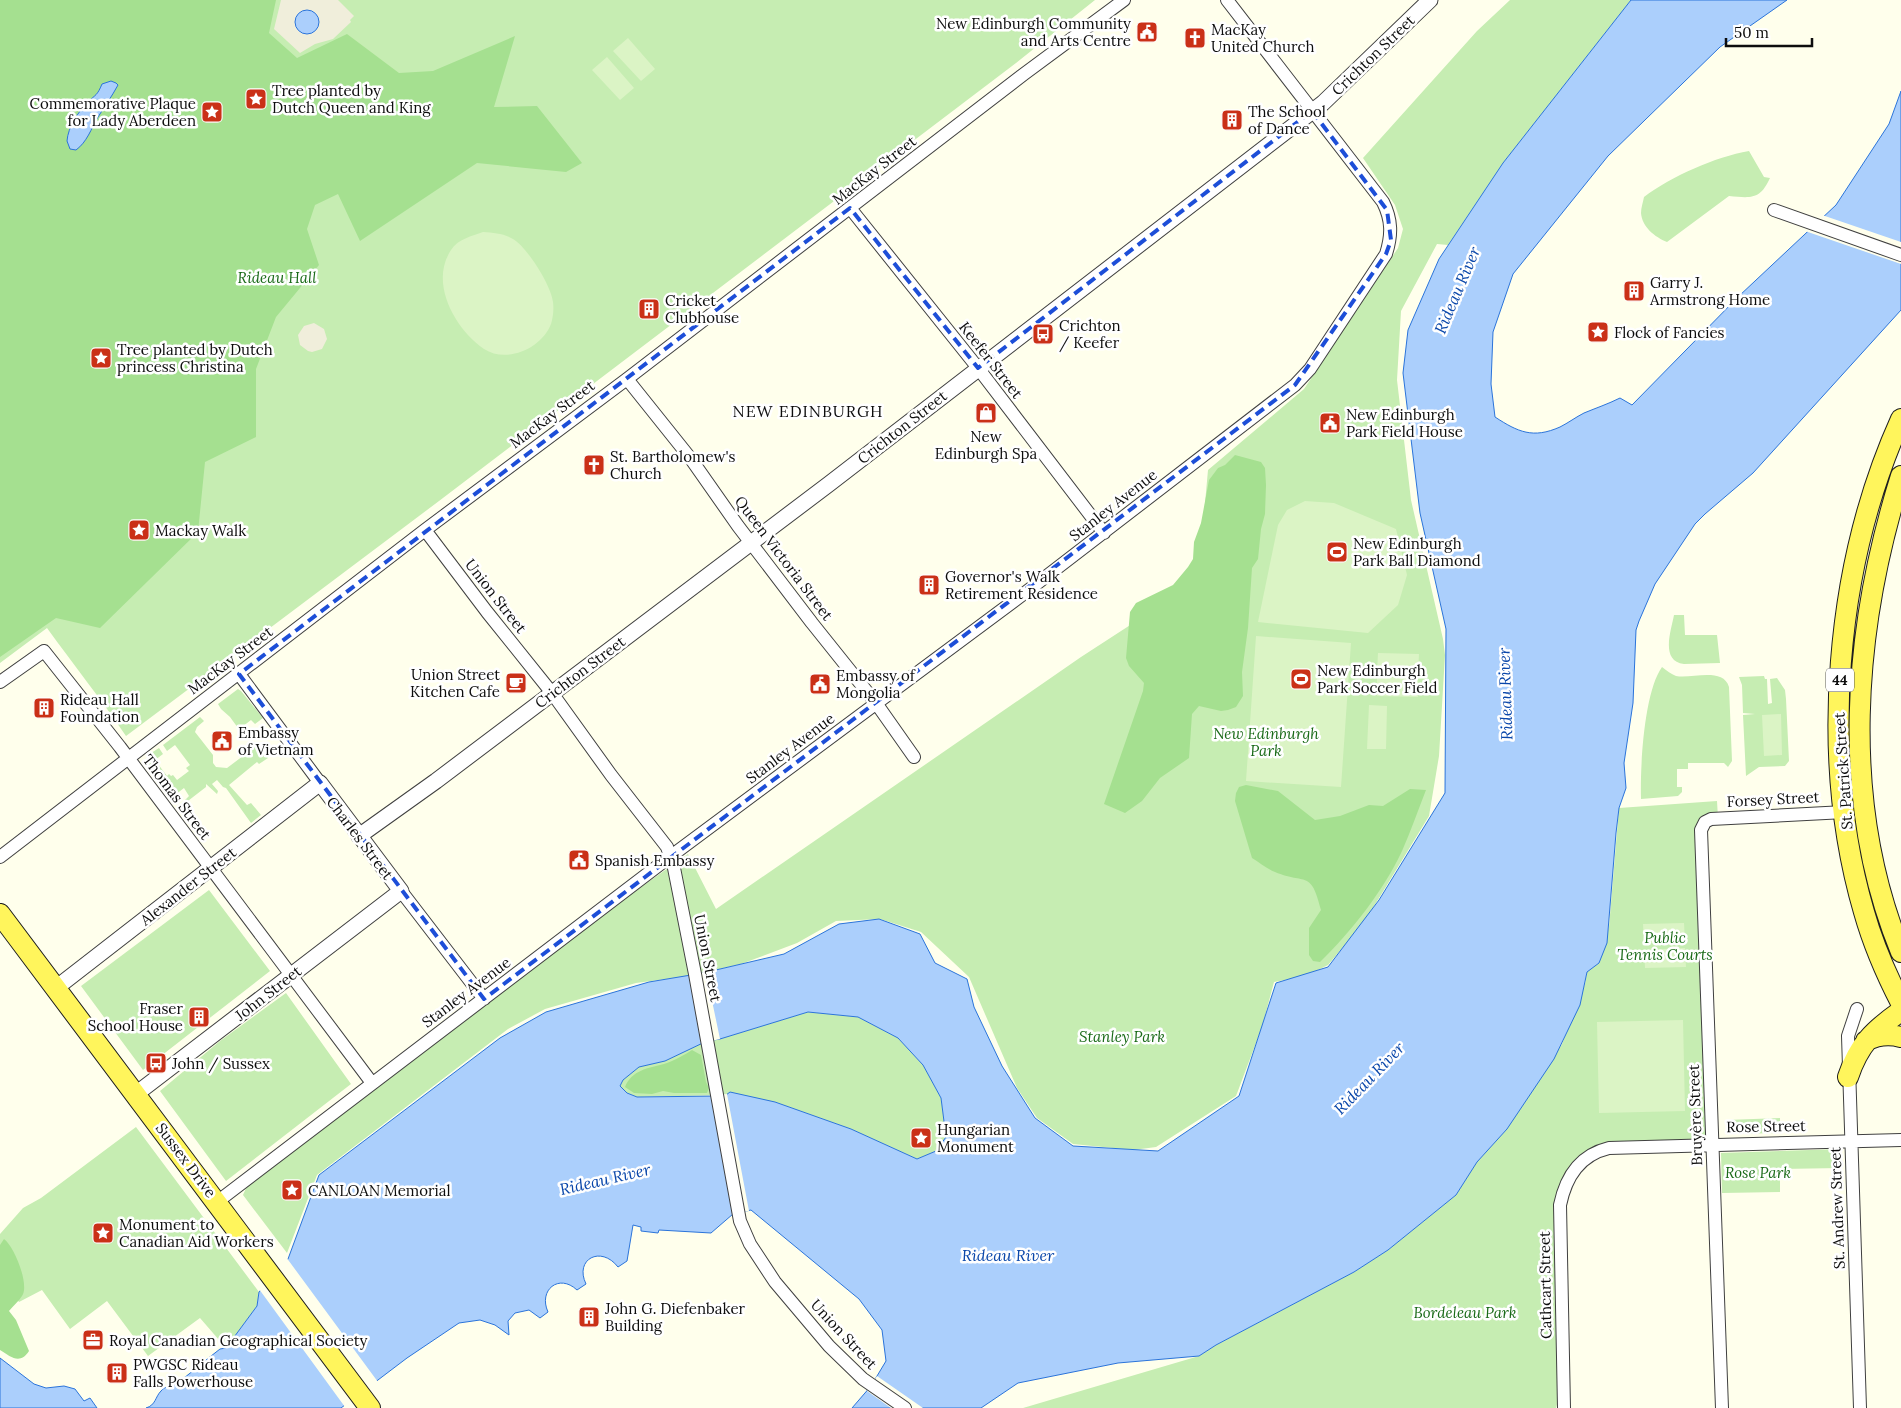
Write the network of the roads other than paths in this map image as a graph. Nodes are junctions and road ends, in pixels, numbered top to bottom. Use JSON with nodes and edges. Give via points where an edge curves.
{"nodes":[{"id":1,"x":1124,"y":0,"type":"edge"},
{"id":2,"x":1227,"y":0,"type":"edge"},
{"id":3,"x":1430,"y":0,"type":"edge"},
{"id":4,"x":1312,"y":111,"type":"junction"},
{"id":5,"x":850,"y":208,"type":"junction"},
{"id":6,"x":1774,"y":210,"type":"dead end"},
{"id":7,"x":1901,"y":255,"type":"edge"},
{"id":8,"x":978,"y":368,"type":"junction"},
{"id":9,"x":627,"y":379,"type":"junction"},
{"id":10,"x":1901,"y":419,"type":"edge"},
{"id":11,"x":1901,"y":476,"type":"edge"},
{"id":12,"x":424,"y":530,"type":"junction"},
{"id":13,"x":1104,"y":533,"type":"junction"},
{"id":14,"x":751,"y":542,"type":"junction"},
{"id":15,"x":238,"y":674,"type":"junction"},
{"id":16,"x":0,"y":682,"type":"edge"},
{"id":17,"x":552,"y":693,"type":"junction"},
{"id":18,"x":876,"y":703,"type":"junction"},
{"id":19,"x":914,"y":757,"type":"dead end"},
{"id":20,"x":128,"y":758,"type":"junction"},
{"id":21,"x":320,"y":784,"type":"junction"},
{"id":22,"x":1845,"y":812,"type":"junction"},
{"id":23,"x":1705,"y":822,"type":"joint"},
{"id":24,"x":360,"y":836,"type":"junction"},
{"id":25,"x":0,"y":857,"type":"edge"},
{"id":26,"x":671,"y":857,"type":"junction"},
{"id":27,"x":210,"y":868,"type":"junction"},
{"id":28,"x":400,"y":891,"type":"junction"},
{"id":29,"x":0,"y":914,"type":"edge"},
{"id":30,"x":1901,"y":952,"type":"edge"},
{"id":31,"x":291,"y":976,"type":"junction"},
{"id":32,"x":56,"y":988,"type":"junction"},
{"id":33,"x":484,"y":999,"type":"junction"},
{"id":34,"x":1900,"y":1000,"type":"edge"},
{"id":35,"x":1857,"y":1009,"type":"dead end"},
{"id":36,"x":1901,"y":1037,"type":"edge"},
{"id":37,"x":1866,"y":1040,"type":"junction"},
{"id":38,"x":1848,"y":1077,"type":"junction"},
{"id":39,"x":372,"y":1083,"type":"junction"},
{"id":40,"x":136,"y":1094,"type":"junction"},
{"id":41,"x":1851,"y":1140,"type":"junction"},
{"id":42,"x":1901,"y":1140,"type":"edge"},
{"id":43,"x":1712,"y":1144,"type":"junction"},
{"id":44,"x":1576,"y":1166,"type":"joint"},
{"id":45,"x":217,"y":1202,"type":"junction"},
{"id":46,"x":365,"y":1401,"type":"edge"},
{"id":47,"x":905,"y":1408,"type":"edge"},
{"id":48,"x":1564,"y":1408,"type":"edge"},
{"id":49,"x":1722,"y":1408,"type":"edge"},
{"id":50,"x":1860,"y":1408,"type":"edge"}],
"edges":[{"from":1,"to":5,"type":"street","name":"MacKay Street"},
{"from":2,"to":4,"type":"street","name":"Stanley Avenue"},
{"from":3,"to":4,"type":"street","name":"Crichton Street"},
{"from":4,"to":8,"type":"street","name":"Crichton Street"},
{"from":4,"to":13,"type":"street","name":"Stanley Avenue","via":[[1383,202],[1391,224],[1391,240],[1386,254],[1310,369],[1295,386]]},
{"from":5,"to":8,"type":"street","name":"Keefer Street"},
{"from":5,"to":9,"type":"street","name":"MacKay Street"},
{"from":6,"to":7,"type":"street"},
{"from":8,"to":13,"type":"street","name":"Keefer Street"},
{"from":8,"to":14,"type":"street","name":"Crichton Street"},
{"from":9,"to":12,"type":"street","name":"MacKay Street"},
{"from":9,"to":14,"type":"street","name":"Queen Victoria Street"},
{"from":10,"to":22,"type":"main road","name":"St. Patrick Street","number":"44","via":[[1865,524],[1844,626],[1838,716]]},
{"from":11,"to":30,"type":"main road","name":"St. Patrick Street","number":"44","via":[[1869,604],[1862,660],[1860,728],[1870,845],[1880,892]]},
{"from":12,"to":15,"type":"street","name":"MacKay Street"},
{"from":12,"to":17,"type":"street","name":"Union Street"},
{"from":13,"to":18,"type":"street","name":"Stanley Avenue"},
{"from":14,"to":17,"type":"street","name":"Crichton Street"},
{"from":14,"to":18,"type":"street","name":"Queen Victoria Street"},
{"from":15,"to":20,"type":"street","name":"MacKay Street"},
{"from":15,"to":21,"type":"street","name":"Charles Street"},
{"from":16,"to":20,"type":"street","name":"Thomas Street","via":[[44,651]]},
{"from":17,"to":24,"type":"street","name":"Crichton Street"},
{"from":17,"to":26,"type":"street","name":"Union Street","via":[[664,842]]},
{"from":18,"to":19,"type":"street","name":"Queen Victoria Street"},
{"from":18,"to":26,"type":"street","name":"Stanley Avenue"},
{"from":20,"to":25,"type":"street","name":"MacKay Street"},
{"from":20,"to":27,"type":"street","name":"Thomas Street"},
{"from":21,"to":24,"type":"street","name":"Charles Street"},
{"from":21,"to":27,"type":"street","name":"Alexander Street"},
{"from":22,"to":23,"type":"street","name":"Forsey Street","via":[[1711,819]]},
{"from":22,"to":34,"type":"main road","name":"St. Patrick Street","number":"44","via":[[1854,873],[1864,912],[1875,947]]},
{"from":23,"to":43,"type":"street","name":"Bruyère Street","via":[[1701,830]]},
{"from":24,"to":28,"type":"street","name":"Charles Street"},
{"from":26,"to":33,"type":"street","name":"Stanley Avenue"},
{"from":26,"to":47,"type":"street","name":"Union Street","via":[[738,1214],[750,1244],[775,1282],[855,1373]]},
{"from":27,"to":31,"type":"street","name":"Thomas Street"},
{"from":27,"to":32,"type":"street","name":"Alexander Street"},
{"from":28,"to":31,"type":"street","name":"John Street"},
{"from":28,"to":33,"type":"street","name":"Charles Street"},
{"from":29,"to":32,"type":"main road","name":"Sussex Drive"},
{"from":31,"to":39,"type":"street","name":"Thomas Street"},
{"from":31,"to":40,"type":"street","name":"John Street"},
{"from":32,"to":40,"type":"main road","name":"Sussex Drive"},
{"from":33,"to":39,"type":"street","name":"Stanley Avenue"},
{"from":34,"to":37,"type":"main road"},
{"from":35,"to":38,"type":"street","name":"St. Andrew Street","via":[[1848,1036]]},
{"from":36,"to":37,"type":"main road"},
{"from":37,"to":38,"type":"main road"},
{"from":38,"to":41,"type":"street","name":"St. Andrew Street"},
{"from":39,"to":45,"type":"street","name":"Stanley Avenue"},
{"from":40,"to":45,"type":"main road","name":"Sussex Drive"},
{"from":41,"to":42,"type":"street","name":"Rose Street"},
{"from":41,"to":43,"type":"street","name":"Rose Street"},
{"from":41,"to":50,"type":"street","name":"St. Andrew Street"},
{"from":43,"to":44,"type":"street","name":"Rose Street","via":[[1609,1148],[1594,1152]]},
{"from":43,"to":49,"type":"street","name":"Bruyère Street"},
{"from":44,"to":48,"type":"street","name":"Cathcart Street","via":[[1560,1204]]},
{"from":45,"to":46,"type":"main road","name":"Sussex Drive"}]}
